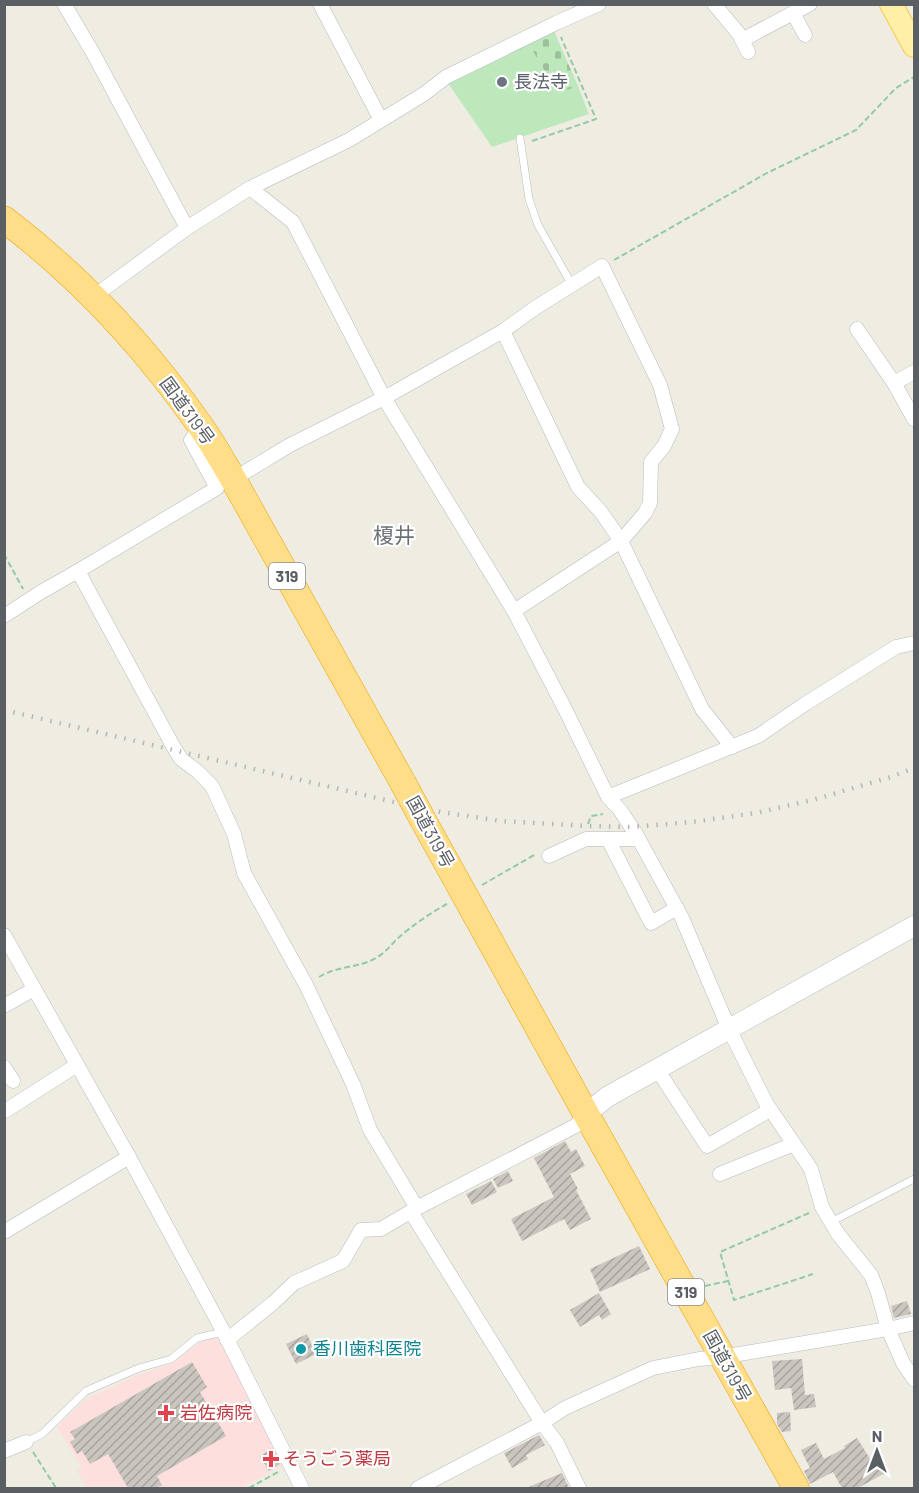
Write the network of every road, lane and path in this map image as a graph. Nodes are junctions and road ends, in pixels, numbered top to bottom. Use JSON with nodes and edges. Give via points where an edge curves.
{"nodes":[{"id":1,"x":64,"y":4,"type":"edge"},
{"id":2,"x":320,"y":4,"type":"edge"},
{"id":3,"x":599,"y":4,"type":"edge"},
{"id":4,"x":714,"y":4,"type":"edge"},
{"id":5,"x":810,"y":4,"type":"edge"},
{"id":6,"x":891,"y":4,"type":"edge"},
{"id":7,"x":793,"y":13,"type":"junction"},
{"id":8,"x":555,"y":23,"type":"junction"},
{"id":9,"x":805,"y":34,"type":"dead end"},
{"id":10,"x":915,"y":46,"type":"edge"},
{"id":11,"x":915,"y":77,"type":"edge"},
{"id":12,"x":381,"y":120,"type":"junction"},
{"id":13,"x":521,"y":142,"type":"joint"},
{"id":14,"x":250,"y":188,"type":"junction"},
{"id":15,"x":4,"y":219,"type":"edge"},
{"id":16,"x":187,"y":228,"type":"junction"},
{"id":17,"x":602,"y":266,"type":"junction"},
{"id":18,"x":572,"y":285,"type":"junction"},
{"id":19,"x":93,"y":297,"type":"junction"},
{"id":20,"x":857,"y":329,"type":"dead end"},
{"id":21,"x":503,"y":331,"type":"junction"},
{"id":22,"x":915,"y":372,"type":"edge"},
{"id":23,"x":894,"y":383,"type":"junction"},
{"id":24,"x":384,"y":398,"type":"junction"},
{"id":25,"x":915,"y":419,"type":"edge"},
{"id":26,"x":201,"y":426,"type":"junction"},
{"id":27,"x":242,"y":474,"type":"dead end"},
{"id":28,"x":621,"y":541,"type":"junction"},
{"id":29,"x":4,"y":554,"type":"edge"},
{"id":30,"x":78,"y":571,"type":"junction"},
{"id":31,"x":29,"y":600,"type":"junction"},
{"id":32,"x":514,"y":611,"type":"junction"},
{"id":33,"x":4,"y":616,"type":"edge"},
{"id":34,"x":915,"y":643,"type":"edge"},
{"id":35,"x":732,"y":747,"type":"junction"},
{"id":36,"x":608,"y":797,"type":"junction"},
{"id":37,"x":608,"y":839,"type":"junction"},
{"id":38,"x":638,"y":839,"type":"junction"},
{"id":39,"x":549,"y":856,"type":"dead end"},
{"id":40,"x":451,"y":903,"type":"dead end"},
{"id":41,"x":677,"y":908,"type":"junction"},
{"id":42,"x":915,"y":926,"type":"edge"},
{"id":43,"x":4,"y":935,"type":"edge"},
{"id":44,"x":306,"y":985,"type":"junction"},
{"id":45,"x":34,"y":988,"type":"junction"},
{"id":46,"x":4,"y":1006,"type":"edge"},
{"id":47,"x":729,"y":1029,"type":"junction"},
{"id":48,"x":77,"y":1065,"type":"junction"},
{"id":49,"x":4,"y":1067,"type":"edge"},
{"id":50,"x":657,"y":1069,"type":"junction"},
{"id":51,"x":13,"y":1081,"type":"dead end"},
{"id":52,"x":770,"y":1110,"type":"junction"},
{"id":53,"x":5,"y":1111,"type":"edge"},
{"id":54,"x":586,"y":1114,"type":"junction"},
{"id":55,"x":794,"y":1144,"type":"junction"},
{"id":56,"x":129,"y":1157,"type":"junction"},
{"id":57,"x":720,"y":1174,"type":"dead end"},
{"id":58,"x":915,"y":1179,"type":"edge"},
{"id":59,"x":822,"y":1207,"type":"junction"},
{"id":60,"x":414,"y":1210,"type":"junction"},
{"id":61,"x":831,"y":1222,"type":"junction"},
{"id":62,"x":4,"y":1232,"type":"edge"},
{"id":63,"x":813,"y":1274,"type":"dead end"},
{"id":64,"x":915,"y":1323,"type":"edge"},
{"id":65,"x":888,"y":1329,"type":"junction"},
{"id":66,"x":225,"y":1336,"type":"junction"},
{"id":67,"x":722,"y":1357,"type":"junction"},
{"id":68,"x":915,"y":1379,"type":"edge"},
{"id":69,"x":542,"y":1423,"type":"junction"},
{"id":70,"x":26,"y":1442,"type":"junction"},
{"id":71,"x":4,"y":1451,"type":"edge"},
{"id":72,"x":291,"y":1465,"type":"junction"},
{"id":73,"x":56,"y":1488,"type":"edge"},
{"id":74,"x":249,"y":1488,"type":"edge"},
{"id":75,"x":302,"y":1488,"type":"edge"},
{"id":76,"x":418,"y":1488,"type":"edge"},
{"id":77,"x":579,"y":1488,"type":"edge"},
{"id":78,"x":796,"y":1488,"type":"edge"}],
"edges":[{"from":1,"to":16,"type":"street"},
{"from":2,"to":12,"type":"street"},
{"from":3,"to":8,"type":"street"},
{"from":4,"to":7,"type":"street","via":[[745,46]]},
{"from":5,"to":7,"type":"street"},
{"from":6,"to":10,"type":"main road"},
{"from":7,"to":9,"type":"street"},
{"from":8,"to":12,"type":"street","via":[[446,77]]},
{"from":8,"to":13,"type":"path","via":[[596,119]]},
{"from":11,"to":17,"type":"path","via":[[896,88],[856,130],[766,173]]},
{"from":12,"to":14,"type":"street","via":[[349,140]]},
{"from":13,"to":18,"type":"lane","via":[[529,199],[538,225]]},
{"from":14,"to":16,"type":"street"},
{"from":14,"to":24,"type":"street","via":[[293,222]]},
{"from":15,"to":19,"type":"highway","name":"国道319号","number":"319","via":[[37,243]]},
{"from":16,"to":19,"type":"street"},
{"from":17,"to":18,"type":"street"},
{"from":17,"to":28,"type":"street","via":[[660,385],[672,429],[651,462],[650,503]]},
{"from":18,"to":21,"type":"street"},
{"from":19,"to":26,"type":"highway","name":"国道319号","number":"319"},
{"from":20,"to":23,"type":"street"},
{"from":21,"to":24,"type":"street"},
{"from":21,"to":28,"type":"street","via":[[578,487]]},
{"from":22,"to":23,"type":"street"},
{"from":23,"to":25,"type":"street"},
{"from":24,"to":27,"type":"street"},
{"from":24,"to":32,"type":"street"},
{"from":26,"to":30,"type":"street","via":[[191,440],[217,488]]},
{"from":26,"to":54,"type":"highway","name":"国道319号","number":"319","bridge":true},
{"from":28,"to":32,"type":"street"},
{"from":28,"to":35,"type":"street","via":[[702,709]]},
{"from":29,"to":31,"type":"path"},
{"from":30,"to":31,"type":"street"},
{"from":30,"to":44,"type":"street","via":[[181,759],[212,786],[234,834],[244,873]]},
{"from":31,"to":33,"type":"street"},
{"from":32,"to":36,"type":"street"},
{"from":34,"to":35,"type":"street","via":[[896,647],[758,736]]},
{"from":35,"to":36,"type":"street"},
{"from":36,"to":38,"type":"street"},
{"from":37,"to":38,"type":"street"},
{"from":37,"to":39,"type":"street","via":[[586,839]]},
{"from":37,"to":41,"type":"street","via":[[651,923]]},
{"from":38,"to":41,"type":"street"},
{"from":40,"to":44,"type":"path","via":[[397,939],[375,959],[322,975]]},
{"from":41,"to":47,"type":"street"},
{"from":42,"to":47,"type":"street"},
{"from":43,"to":45,"type":"street"},
{"from":44,"to":60,"type":"street","via":[[353,1084],[370,1130]]},
{"from":45,"to":46,"type":"street"},
{"from":45,"to":48,"type":"street"},
{"from":47,"to":50,"type":"street"},
{"from":47,"to":52,"type":"street"},
{"from":48,"to":53,"type":"street"},
{"from":48,"to":56,"type":"street"},
{"from":49,"to":51,"type":"street"},
{"from":50,"to":52,"type":"street","via":[[707,1146]]},
{"from":50,"to":54,"type":"street","via":[[607,1097]]},
{"from":52,"to":55,"type":"street"},
{"from":54,"to":60,"type":"street","via":[[577,1125]]},
{"from":54,"to":67,"type":"highway","name":"国道319号","number":"319"},
{"from":55,"to":57,"type":"street"},
{"from":55,"to":59,"type":"street","via":[[811,1169]]},
{"from":56,"to":62,"type":"street"},
{"from":56,"to":66,"type":"street"},
{"from":58,"to":61,"type":"lane"},
{"from":59,"to":61,"type":"street"},
{"from":59,"to":63,"type":"path","via":[[720,1252],[734,1300]]},
{"from":60,"to":66,"type":"street","via":[[381,1229],[361,1230],[342,1261],[294,1283],[273,1303]]},
{"from":60,"to":69,"type":"street"},
{"from":61,"to":65,"type":"street","via":[[871,1275]]},
{"from":64,"to":65,"type":"street"},
{"from":65,"to":67,"type":"street"},
{"from":65,"to":68,"type":"street"},
{"from":66,"to":70,"type":"lane","via":[[197,1338],[171,1359],[86,1391],[42,1434]]},
{"from":66,"to":72,"type":"street"},
{"from":67,"to":69,"type":"street","via":[[653,1368],[565,1408]]},
{"from":67,"to":78,"type":"highway","name":"国道319号","number":"319"},
{"from":69,"to":76,"type":"street"},
{"from":69,"to":77,"type":"street"},
{"from":70,"to":71,"type":"street"},
{"from":70,"to":73,"type":"path"},
{"from":72,"to":74,"type":"path"},
{"from":72,"to":75,"type":"street"}]}
